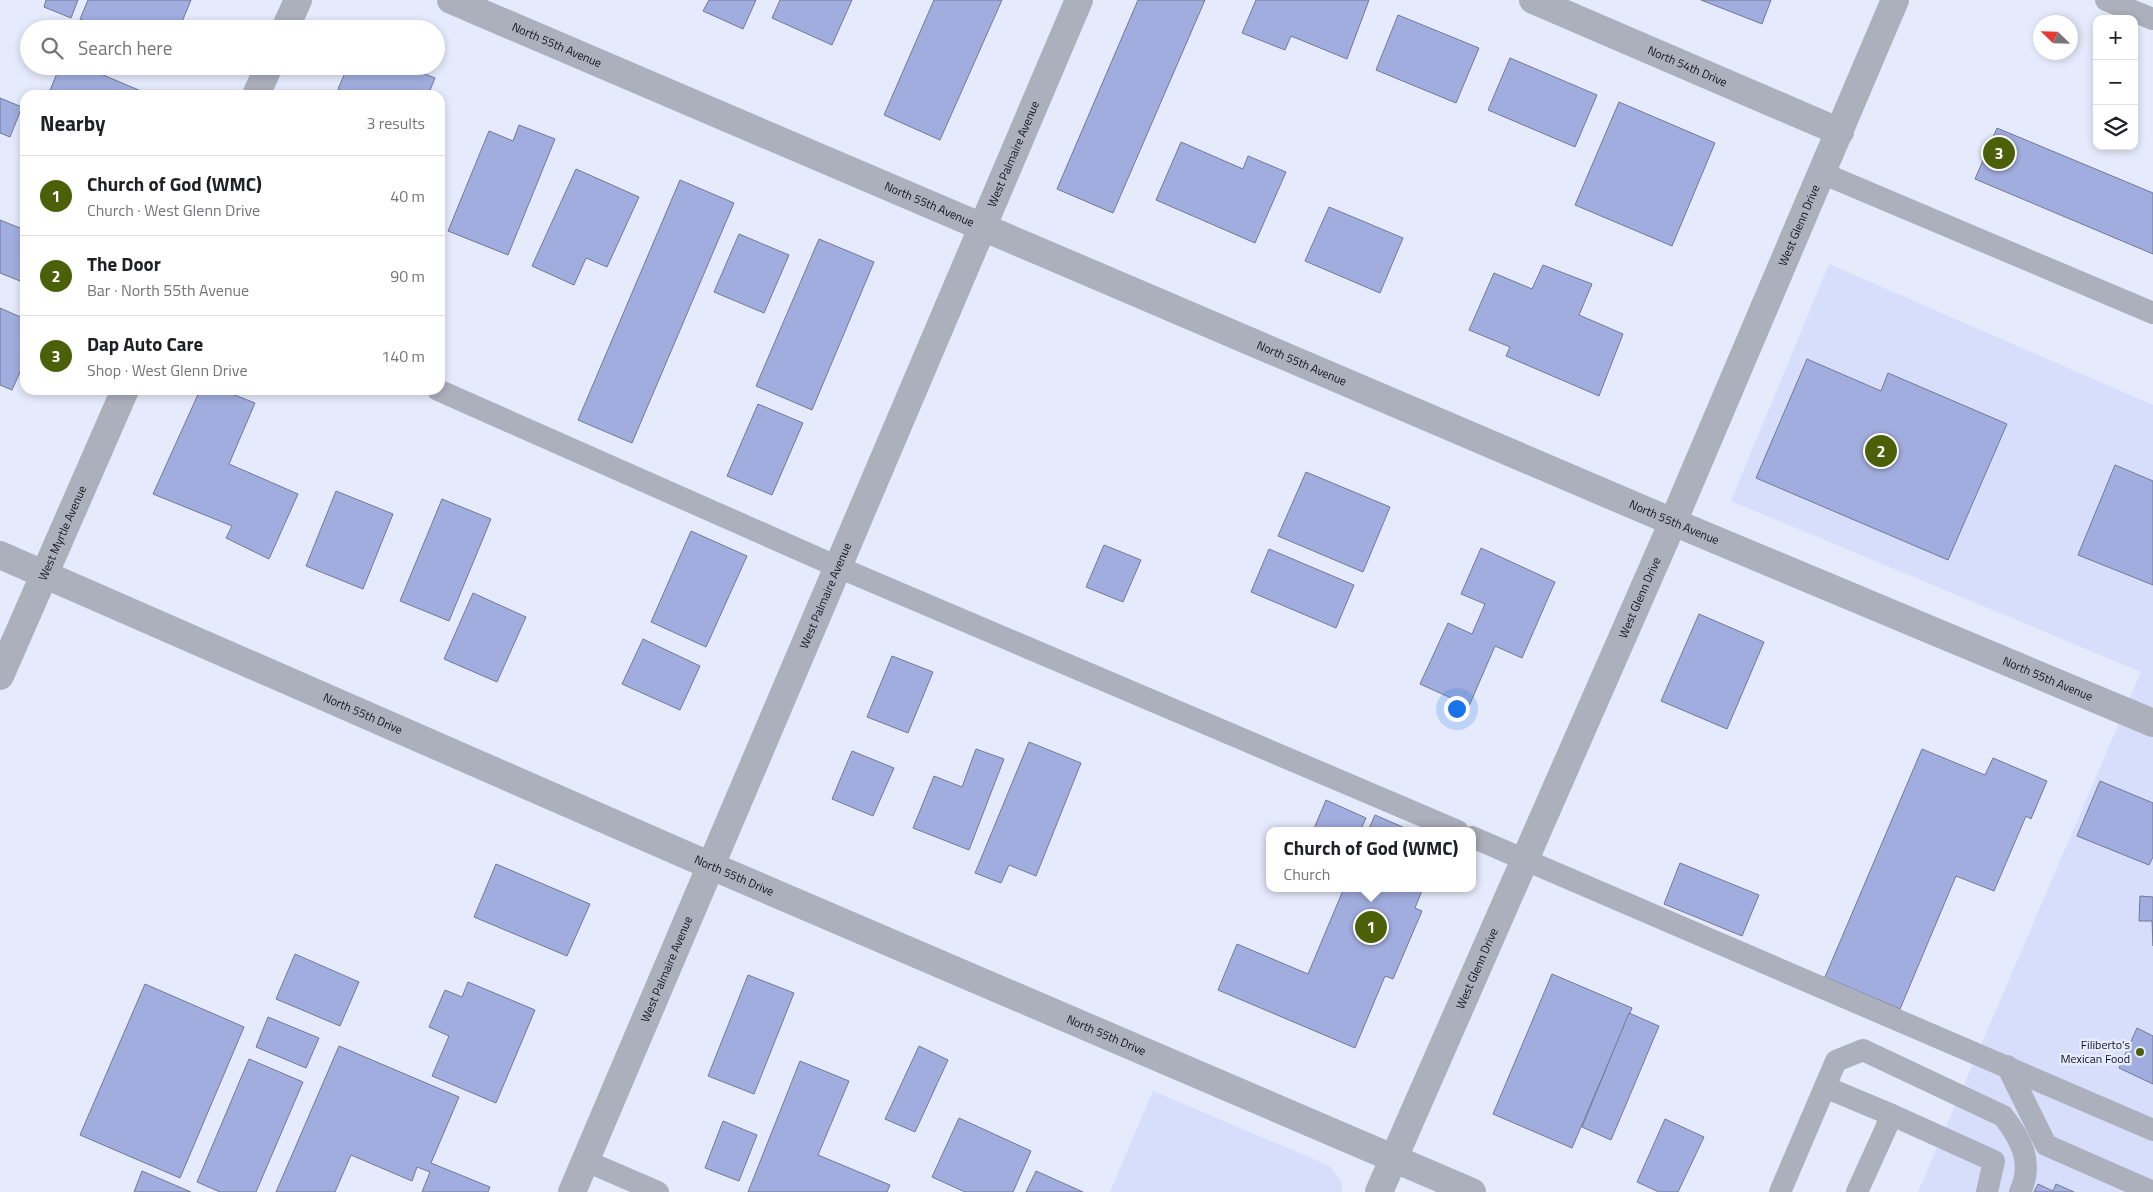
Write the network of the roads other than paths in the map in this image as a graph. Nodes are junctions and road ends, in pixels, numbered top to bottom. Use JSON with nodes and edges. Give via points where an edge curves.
{"nodes":[{"id":1,"x":298,"y":0,"type":"edge"},
{"id":2,"x":451,"y":0,"type":"edge"},
{"id":3,"x":1079,"y":0,"type":"edge"},
{"id":4,"x":1533,"y":0,"type":"edge"},
{"id":5,"x":1895,"y":0,"type":"edge"},
{"id":6,"x":2106,"y":0,"type":"edge"},
{"id":7,"x":2153,"y":19,"type":"edge"},
{"id":8,"x":290,"y":20,"type":"edge"},
{"id":9,"x":265,"y":75,"type":"edge"},
{"id":10,"x":258,"y":90,"type":"edge"},
{"id":11,"x":1840,"y":132,"type":"junction"},
{"id":12,"x":1822,"y":173,"type":"junction"},
{"id":13,"x":983,"y":228,"type":"junction"},
{"id":14,"x":2153,"y":312,"type":"edge"},
{"id":15,"x":445,"y":393,"type":"edge"},
{"id":16,"x":123,"y":395,"type":"edge"},
{"id":17,"x":1672,"y":522,"type":"junction"},
{"id":18,"x":0,"y":555,"type":"edge"},
{"id":19,"x":838,"y":567,"type":"junction"},
{"id":20,"x":44,"y":574,"type":"junction"},
{"id":21,"x":0,"y":676,"type":"edge"},
{"id":22,"x":2153,"y":723,"type":"edge"},
{"id":23,"x":1449,"y":827,"type":"edge"},
{"id":24,"x":1476,"y":839,"type":"edge"},
{"id":25,"x":1524,"y":859,"type":"junction"},
{"id":26,"x":709,"y":865,"type":"junction"},
{"id":27,"x":2007,"y":1066,"type":"junction"},
{"id":28,"x":1825,"y":1088,"type":"junction"},
{"id":29,"x":1892,"y":1114,"type":"junction"},
{"id":30,"x":2153,"y":1130,"type":"edge"},
{"id":31,"x":1394,"y":1158,"type":"junction"},
{"id":32,"x":586,"y":1161,"type":"junction"},
{"id":33,"x":572,"y":1192,"type":"edge"},
{"id":34,"x":658,"y":1192,"type":"edge"},
{"id":35,"x":1379,"y":1192,"type":"edge"},
{"id":36,"x":1472,"y":1192,"type":"edge"},
{"id":37,"x":1780,"y":1192,"type":"edge"},
{"id":38,"x":1857,"y":1192,"type":"edge"},
{"id":39,"x":1987,"y":1192,"type":"edge"},
{"id":40,"x":2020,"y":1192,"type":"edge"},
{"id":41,"x":2153,"y":1192,"type":"edge"}],
"edges":[{"from":1,"to":8,"type":"street"},
{"from":2,"to":13,"type":"street","name":"North 55th Avenue"},
{"from":3,"to":13,"type":"street","name":"West Palmaire Avenue"},
{"from":4,"to":11,"type":"street","name":"North 54th Drive"},
{"from":5,"to":11,"type":"street","name":"West Glenn Drive"},
{"from":6,"to":7,"type":"lane"},
{"from":9,"to":10,"type":"street"},
{"from":11,"to":12,"type":"street","name":"West Glenn Drive"},
{"from":12,"to":14,"type":"lane"},
{"from":12,"to":17,"type":"street","name":"West Glenn Drive"},
{"from":13,"to":17,"type":"street","name":"North 55th Avenue"},
{"from":13,"to":19,"type":"street","name":"West Palmaire Avenue"},
{"from":15,"to":19,"type":"lane"},
{"from":16,"to":20,"type":"street","name":"West Myrtle Avenue"},
{"from":17,"to":22,"type":"street","name":"North 55th Avenue"},
{"from":17,"to":25,"type":"street","name":"West Glenn Drive"},
{"from":18,"to":20,"type":"street","name":"North 55th Drive"},
{"from":19,"to":23,"type":"lane"},
{"from":19,"to":26,"type":"street","name":"West Palmaire Avenue"},
{"from":20,"to":21,"type":"street","name":"West Myrtle Avenue"},
{"from":20,"to":26,"type":"street","name":"North 55th Drive"},
{"from":24,"to":25,"type":"lane"},
{"from":25,"to":27,"type":"lane"},
{"from":25,"to":31,"type":"street","name":"West Glenn Drive"},
{"from":26,"to":31,"type":"street","name":"North 55th Drive"},
{"from":26,"to":32,"type":"street","name":"West Palmaire Avenue"},
{"from":27,"to":30,"type":"lane"},
{"from":27,"to":41,"type":"lane","via":[[2046,1145]]},
{"from":28,"to":29,"type":"lane"},
{"from":28,"to":37,"type":"lane"},
{"from":28,"to":40,"type":"lane","via":[[1836,1061],[1862,1050],[2003,1116],[2019,1136],[2026,1165]]},
{"from":29,"to":38,"type":"lane"},
{"from":29,"to":39,"type":"lane","via":[[1994,1161]]},
{"from":31,"to":35,"type":"street","name":"West Glenn Drive"},
{"from":31,"to":36,"type":"street","name":"North 55th Drive"},
{"from":32,"to":33,"type":"street","name":"West Palmaire Avenue"},
{"from":32,"to":34,"type":"lane"}]}
